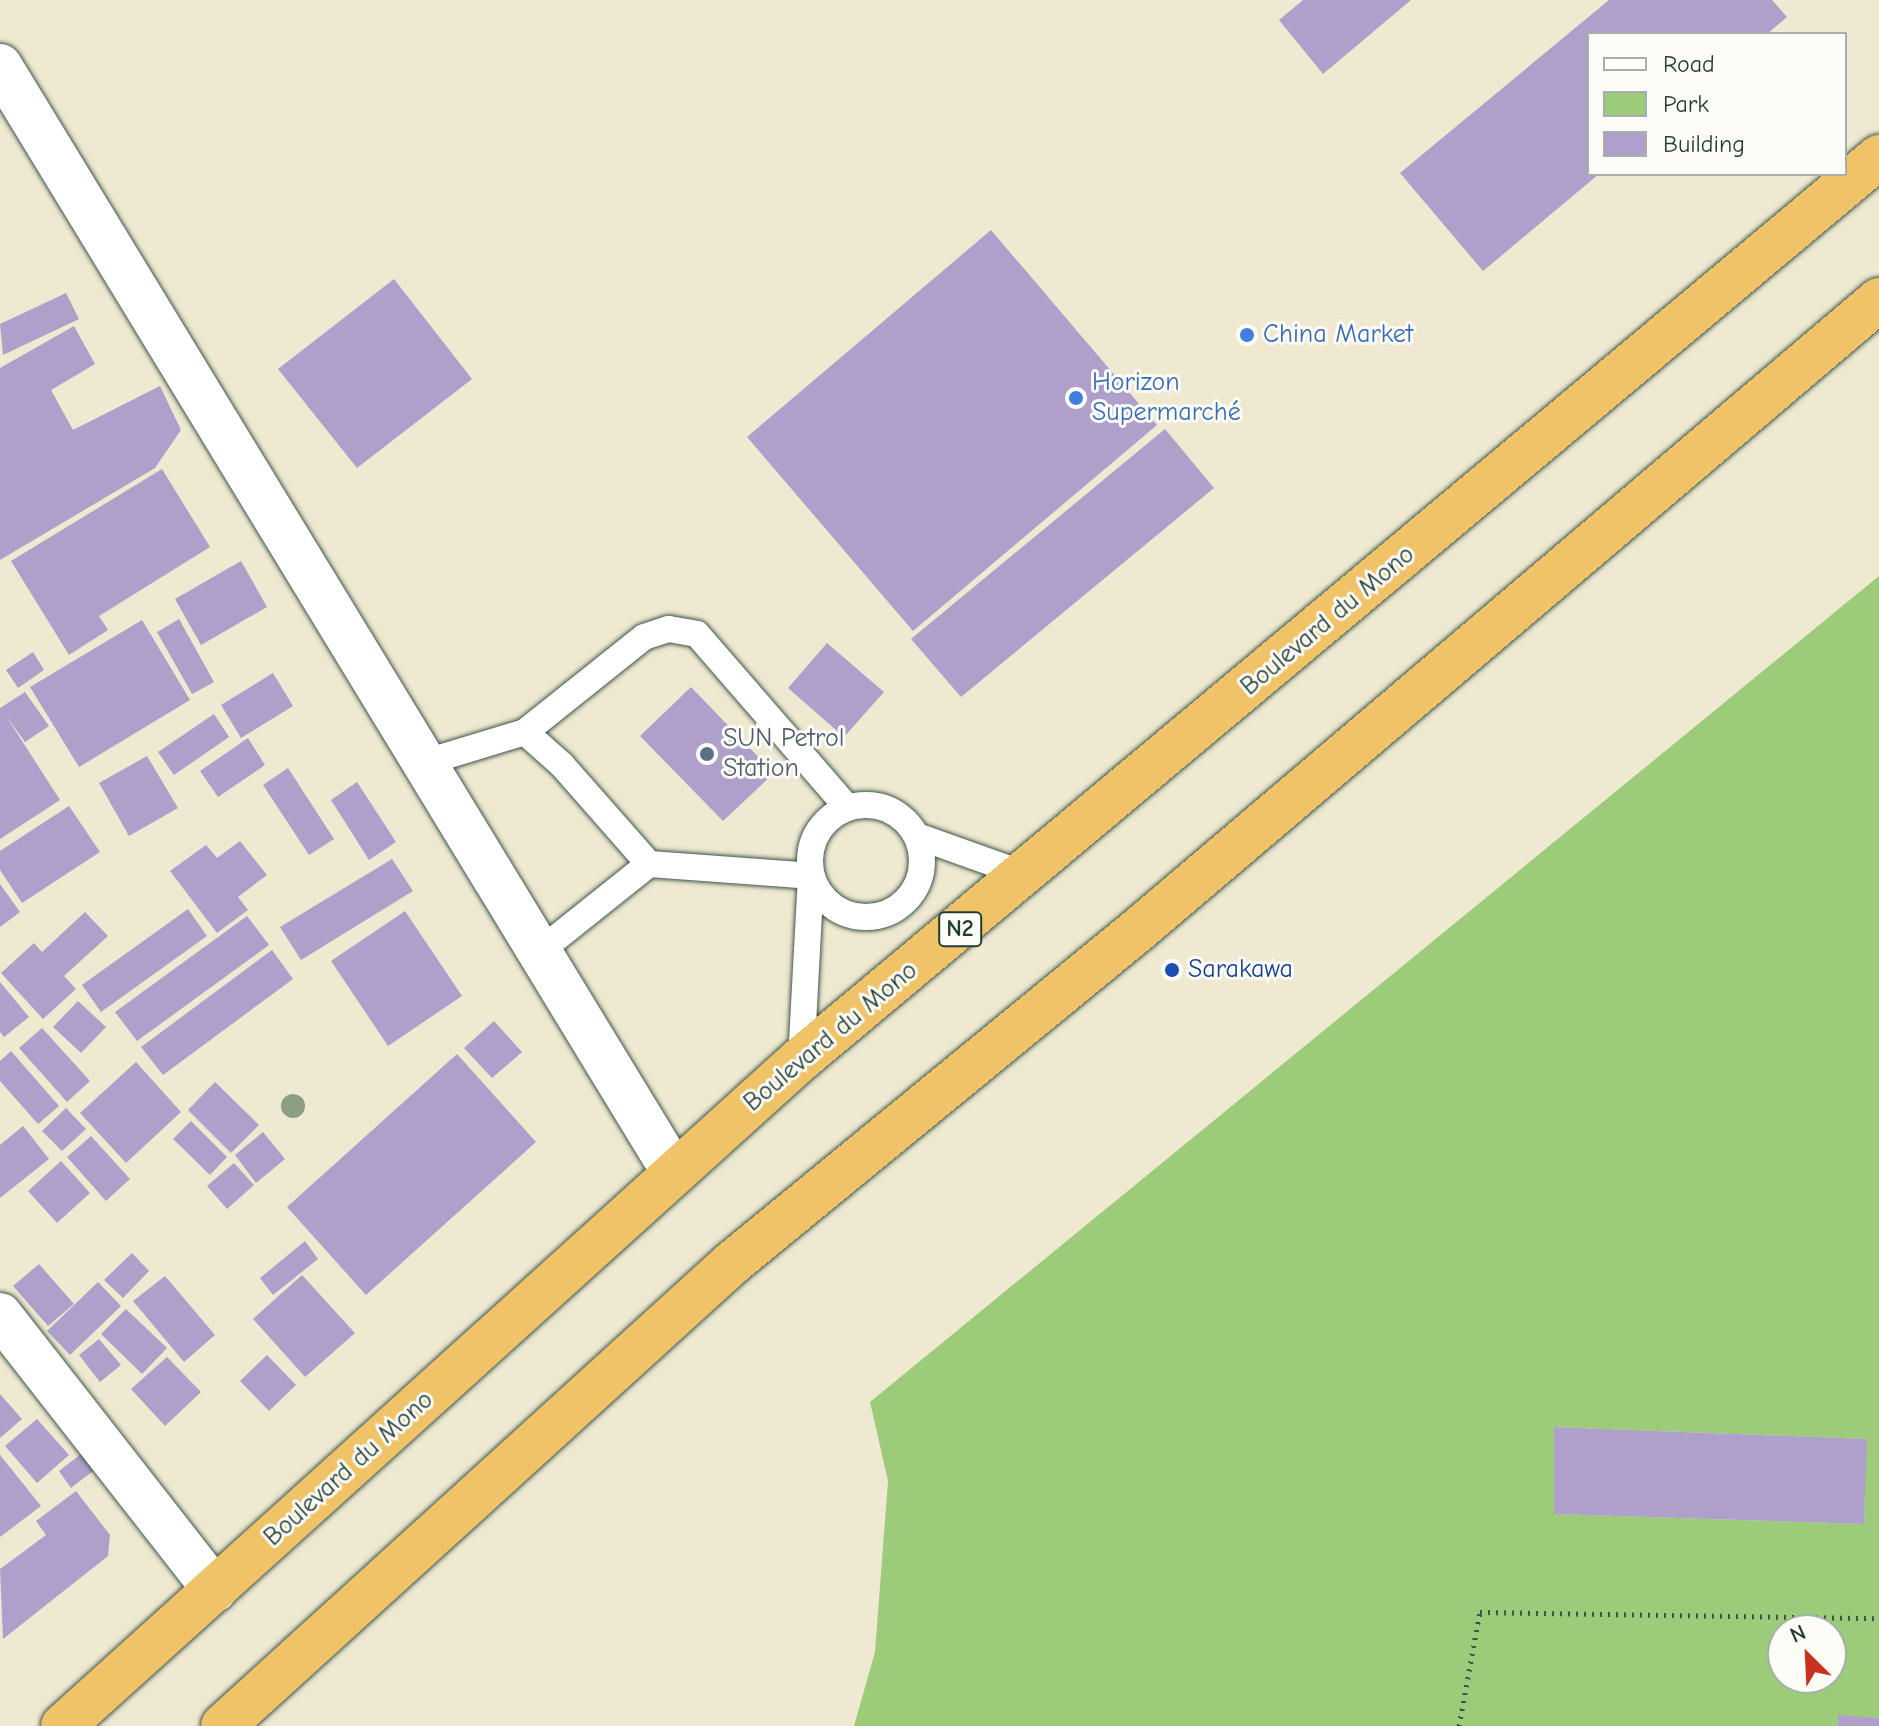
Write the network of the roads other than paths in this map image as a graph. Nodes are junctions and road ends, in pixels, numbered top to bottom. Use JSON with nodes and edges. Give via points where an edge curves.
{"nodes":[{"id":1,"x":0,"y":66,"type":"edge"},
{"id":2,"x":1879,"y":157,"type":"edge"},
{"id":3,"x":1879,"y":300,"type":"edge"},
{"id":4,"x":525,"y":732,"type":"junction"},
{"id":5,"x":423,"y":763,"type":"junction"},
{"id":6,"x":847,"y":807,"type":"junction"},
{"id":7,"x":917,"y":836,"type":"junction"},
{"id":8,"x":649,"y":864,"type":"junction"},
{"id":9,"x":1026,"y":875,"type":"junction"},
{"id":10,"x":811,"y":876,"type":"junction"},
{"id":11,"x":540,"y":951,"type":"junction"},
{"id":12,"x":801,"y":1059,"type":"junction"},
{"id":13,"x":674,"y":1173,"type":"junction"},
{"id":14,"x":0,"y":1315,"type":"edge"},
{"id":15,"x":215,"y":1590,"type":"junction"},
{"id":16,"x":63,"y":1726,"type":"edge"},
{"id":17,"x":223,"y":1726,"type":"edge"}],
"edges":[{"from":1,"to":5,"type":"street"},
{"from":2,"to":9,"type":"highway","name":"Boulevard du Mono","number":"N2"},
{"from":3,"to":17,"type":"highway","via":[[1138,930],[732,1263]]},
{"from":4,"to":5,"type":"lane"},
{"from":4,"to":6,"type":"lane","via":[[644,637],[669,629],[697,634]]},
{"from":4,"to":8,"type":"lane","via":[[562,765]]},
{"from":5,"to":11,"type":"street"},
{"from":6,"to":7,"type":"lane","via":[[889,809]]},
{"from":6,"to":10,"type":"lane","via":[[815,836]]},
{"from":7,"to":9,"type":"lane"},
{"from":7,"to":10,"type":"lane","via":[[922,870],[915,889],[887,914],[853,917],[834,909]]},
{"from":8,"to":10,"type":"lane"},
{"from":8,"to":11,"type":"lane"},
{"from":9,"to":12,"type":"highway","name":"Boulevard du Mono","number":"N2"},
{"from":10,"to":12,"type":"lane"},
{"from":11,"to":13,"type":"street"},
{"from":12,"to":13,"type":"highway","name":"Boulevard du Mono","number":"N2"},
{"from":13,"to":15,"type":"highway","name":"Boulevard du Mono","number":"N2"},
{"from":14,"to":15,"type":"street"},
{"from":15,"to":16,"type":"highway","name":"Boulevard du Mono","number":"N2"}]}
